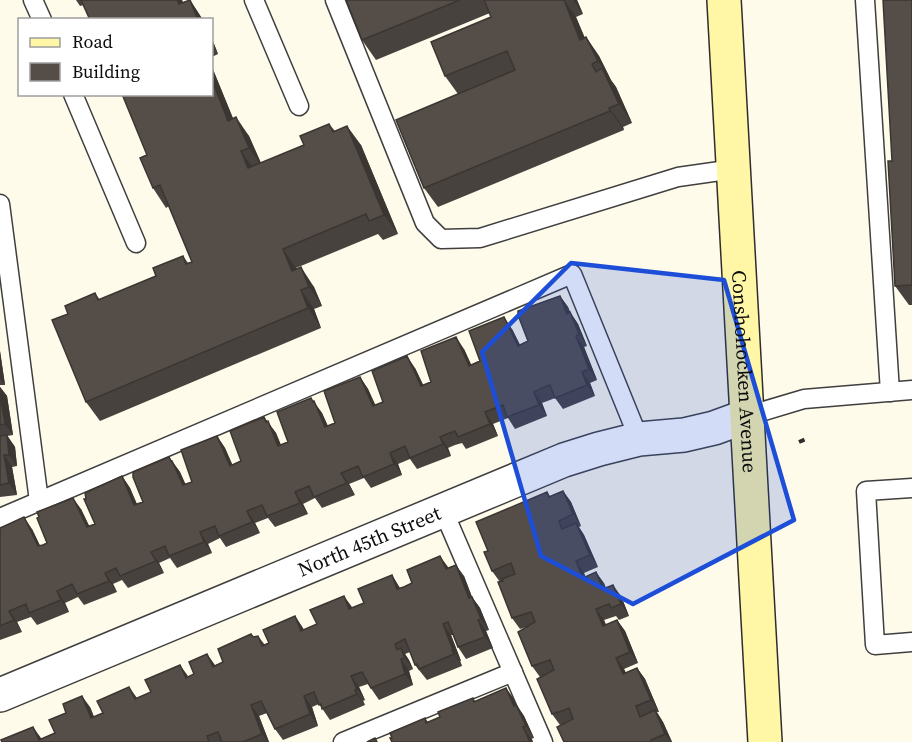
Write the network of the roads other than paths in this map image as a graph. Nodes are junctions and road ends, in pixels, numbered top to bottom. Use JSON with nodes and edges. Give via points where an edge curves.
{"nodes":[{"id":1,"x":33,"y":0,"type":"edge"},
{"id":2,"x":254,"y":0,"type":"edge"},
{"id":3,"x":335,"y":0,"type":"edge"},
{"id":4,"x":724,"y":0,"type":"edge"},
{"id":5,"x":865,"y":0,"type":"edge"},
{"id":6,"x":41,"y":18,"type":"edge"},
{"id":7,"x":74,"y":96,"type":"edge"},
{"id":8,"x":300,"y":106,"type":"dead end"},
{"id":9,"x":734,"y":170,"type":"junction"},
{"id":10,"x":0,"y":204,"type":"edge"},
{"id":11,"x":136,"y":243,"type":"dead end"},
{"id":12,"x":912,"y":390,"type":"edge"},
{"id":13,"x":890,"y":392,"type":"junction"},
{"id":14,"x":747,"y":416,"type":"junction"},
{"id":15,"x":639,"y":439,"type":"junction"},
{"id":16,"x":912,"y":488,"type":"edge"},
{"id":17,"x":39,"y":501,"type":"junction"},
{"id":18,"x":443,"y":510,"type":"junction"},
{"id":19,"x":0,"y":518,"type":"edge"},
{"id":20,"x":912,"y":642,"type":"edge"},
{"id":21,"x":513,"y":672,"type":"junction"},
{"id":22,"x":0,"y":695,"type":"edge"},
{"id":23,"x":343,"y":742,"type":"edge"},
{"id":24,"x":543,"y":742,"type":"edge"},
{"id":25,"x":765,"y":742,"type":"edge"}],
"edges":[{"from":1,"to":6,"type":"lane"},
{"from":2,"to":8,"type":"lane"},
{"from":3,"to":9,"type":"lane","via":[[425,224],[441,239],[480,238],[678,177]]},
{"from":4,"to":9,"type":"main road","name":"Conshohocken Avenue"},
{"from":5,"to":13,"type":"lane"},
{"from":7,"to":11,"type":"lane"},
{"from":9,"to":14,"type":"main road","name":"Conshohocken Avenue"},
{"from":10,"to":17,"type":"lane"},
{"from":12,"to":13,"type":"lane"},
{"from":13,"to":14,"type":"lane","via":[[804,399]]},
{"from":14,"to":15,"type":"street","name":"North 45th Street","via":[[684,435]]},
{"from":14,"to":25,"type":"main road","name":"Conshohocken Avenue"},
{"from":15,"to":17,"type":"lane","via":[[572,274]]},
{"from":15,"to":18,"type":"street","name":"North 45th Street","via":[[564,460]]},
{"from":16,"to":20,"type":"lane","via":[[866,491],[875,645]]},
{"from":17,"to":19,"type":"lane"},
{"from":18,"to":21,"type":"lane"},
{"from":18,"to":22,"type":"street","name":"North 45th Street"},
{"from":21,"to":23,"type":"lane"},
{"from":21,"to":24,"type":"lane"}]}
